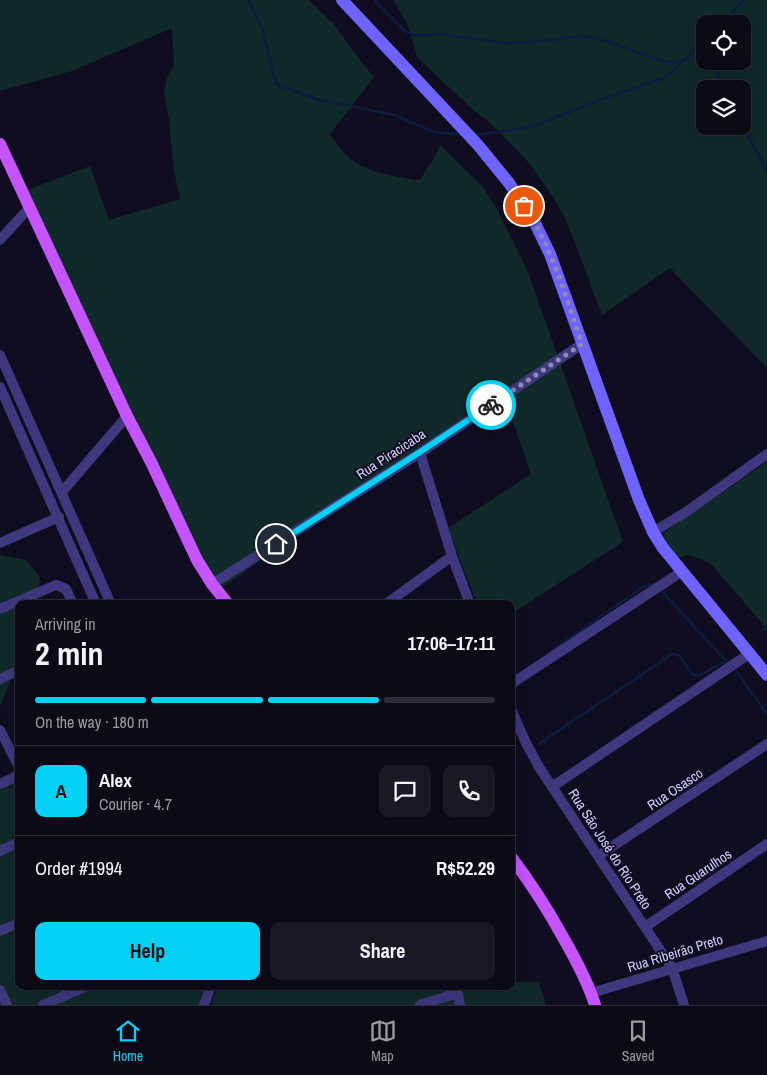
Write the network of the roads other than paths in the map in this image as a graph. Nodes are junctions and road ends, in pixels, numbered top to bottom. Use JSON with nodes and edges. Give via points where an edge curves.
{"nodes":[{"id":1,"x":342,"y":0,"type":"edge"},
{"id":2,"x":0,"y":144,"type":"edge"},
{"id":3,"x":30,"y":207,"type":"junction"},
{"id":4,"x":0,"y":240,"type":"edge"},
{"id":5,"x":582,"y":344,"type":"junction"},
{"id":6,"x":0,"y":355,"type":"edge"},
{"id":7,"x":0,"y":387,"type":"edge"},
{"id":8,"x":127,"y":416,"type":"junction"},
{"id":9,"x":420,"y":452,"type":"junction"},
{"id":10,"x":767,"y":454,"type":"edge"},
{"id":11,"x":62,"y":492,"type":"junction"},
{"id":12,"x":59,"y":517,"type":"junction"},
{"id":13,"x":653,"y":532,"type":"junction"},
{"id":14,"x":1,"y":540,"type":"edge"},
{"id":15,"x":452,"y":556,"type":"junction"},
{"id":16,"x":681,"y":572,"type":"junction"},
{"id":17,"x":212,"y":584,"type":"junction"},
{"id":18,"x":21,"y":600,"type":"edge"},
{"id":19,"x":71,"y":600,"type":"edge"},
{"id":20,"x":94,"y":600,"type":"edge"},
{"id":21,"x":109,"y":600,"type":"edge"},
{"id":22,"x":225,"y":600,"type":"edge"},
{"id":23,"x":392,"y":600,"type":"edge"},
{"id":24,"x":468,"y":600,"type":"edge"},
{"id":25,"x":15,"y":603,"type":"edge"},
{"id":26,"x":0,"y":609,"type":"edge"},
{"id":27,"x":749,"y":654,"type":"junction"},
{"id":28,"x":15,"y":672,"type":"edge"},
{"id":29,"x":767,"y":675,"type":"edge"},
{"id":30,"x":0,"y":679,"type":"edge"},
{"id":31,"x":515,"y":681,"type":"edge"},
{"id":32,"x":515,"y":718,"type":"edge"},
{"id":33,"x":0,"y":730,"type":"edge"},
{"id":34,"x":767,"y":744,"type":"edge"},
{"id":35,"x":15,"y":759,"type":"edge"},
{"id":36,"x":15,"y":777,"type":"edge"},
{"id":37,"x":0,"y":784,"type":"edge"},
{"id":38,"x":552,"y":787,"type":"junction"},
{"id":39,"x":15,"y":844,"type":"edge"},
{"id":40,"x":767,"y":844,"type":"edge"},
{"id":41,"x":0,"y":851,"type":"edge"},
{"id":42,"x":598,"y":856,"type":"junction"},
{"id":43,"x":515,"y":863,"type":"edge"},
{"id":44,"x":15,"y":925,"type":"edge"},
{"id":45,"x":645,"y":927,"type":"junction"},
{"id":46,"x":0,"y":931,"type":"edge"},
{"id":47,"x":767,"y":941,"type":"edge"},
{"id":48,"x":672,"y":968,"type":"junction"},
{"id":49,"x":0,"y":990,"type":"edge"},
{"id":50,"x":68,"y":990,"type":"edge"},
{"id":51,"x":210,"y":990,"type":"edge"},
{"id":52,"x":456,"y":990,"type":"edge"},
{"id":53,"x":593,"y":999,"type":"edge"},
{"id":54,"x":6,"y":1005,"type":"edge"},
{"id":55,"x":43,"y":1005,"type":"edge"},
{"id":56,"x":204,"y":1005,"type":"edge"},
{"id":57,"x":420,"y":1005,"type":"edge"},
{"id":58,"x":460,"y":1005,"type":"edge"},
{"id":59,"x":684,"y":1005,"type":"edge"}],
"edges":[{"from":1,"to":5,"type":"main road","via":[[472,138],[509,183],[532,217],[550,254]]},
{"from":2,"to":3,"type":"main road"},
{"from":3,"to":4,"type":"street"},
{"from":3,"to":8,"type":"main road"},
{"from":5,"to":9,"type":"street","name":"Rua Piracicaba"},
{"from":5,"to":13,"type":"main road","via":[[638,500]]},
{"from":6,"to":11,"type":"street"},
{"from":7,"to":12,"type":"street"},
{"from":8,"to":11,"type":"street"},
{"from":8,"to":17,"type":"main road","via":[[197,560]]},
{"from":9,"to":15,"type":"street"},
{"from":9,"to":17,"type":"street","name":"Rua Piracicaba"},
{"from":10,"to":13,"type":"street"},
{"from":11,"to":21,"type":"street"},
{"from":12,"to":14,"type":"street"},
{"from":12,"to":20,"type":"street"},
{"from":13,"to":16,"type":"main road"},
{"from":15,"to":23,"type":"street"},
{"from":15,"to":24,"type":"street"},
{"from":16,"to":27,"type":"main road"},
{"from":16,"to":31,"type":"street"},
{"from":17,"to":22,"type":"main road"},
{"from":18,"to":19,"type":"street","via":[[56,585],[66,589]]},
{"from":25,"to":26,"type":"street"},
{"from":27,"to":29,"type":"main road"},
{"from":27,"to":38,"type":"street"},
{"from":28,"to":30,"type":"street"},
{"from":32,"to":38,"type":"street","name":"Rua São José do Rio Preto"},
{"from":33,"to":35,"type":"street"},
{"from":34,"to":42,"type":"street","name":"Rua Osasco"},
{"from":36,"to":37,"type":"street"},
{"from":38,"to":42,"type":"street","name":"Rua São José do Rio Preto"},
{"from":39,"to":41,"type":"street"},
{"from":40,"to":45,"type":"street","name":"Rua Guarulhos"},
{"from":42,"to":45,"type":"street","name":"Rua São José do Rio Preto"},
{"from":43,"to":53,"type":"main road","via":[[537,892],[577,962]]},
{"from":44,"to":46,"type":"street"},
{"from":45,"to":48,"type":"street","name":"Rua São José do Rio Preto"},
{"from":47,"to":48,"type":"street","name":"Rua Ribeirão Preto"},
{"from":48,"to":53,"type":"street","name":"Rua Ribeirão Preto"},
{"from":48,"to":59,"type":"street","name":"Rua São José do Rio Preto"},
{"from":49,"to":54,"type":"street"},
{"from":50,"to":55,"type":"street"},
{"from":51,"to":56,"type":"street"},
{"from":52,"to":57,"type":"street"},
{"from":52,"to":58,"type":"street"}]}
